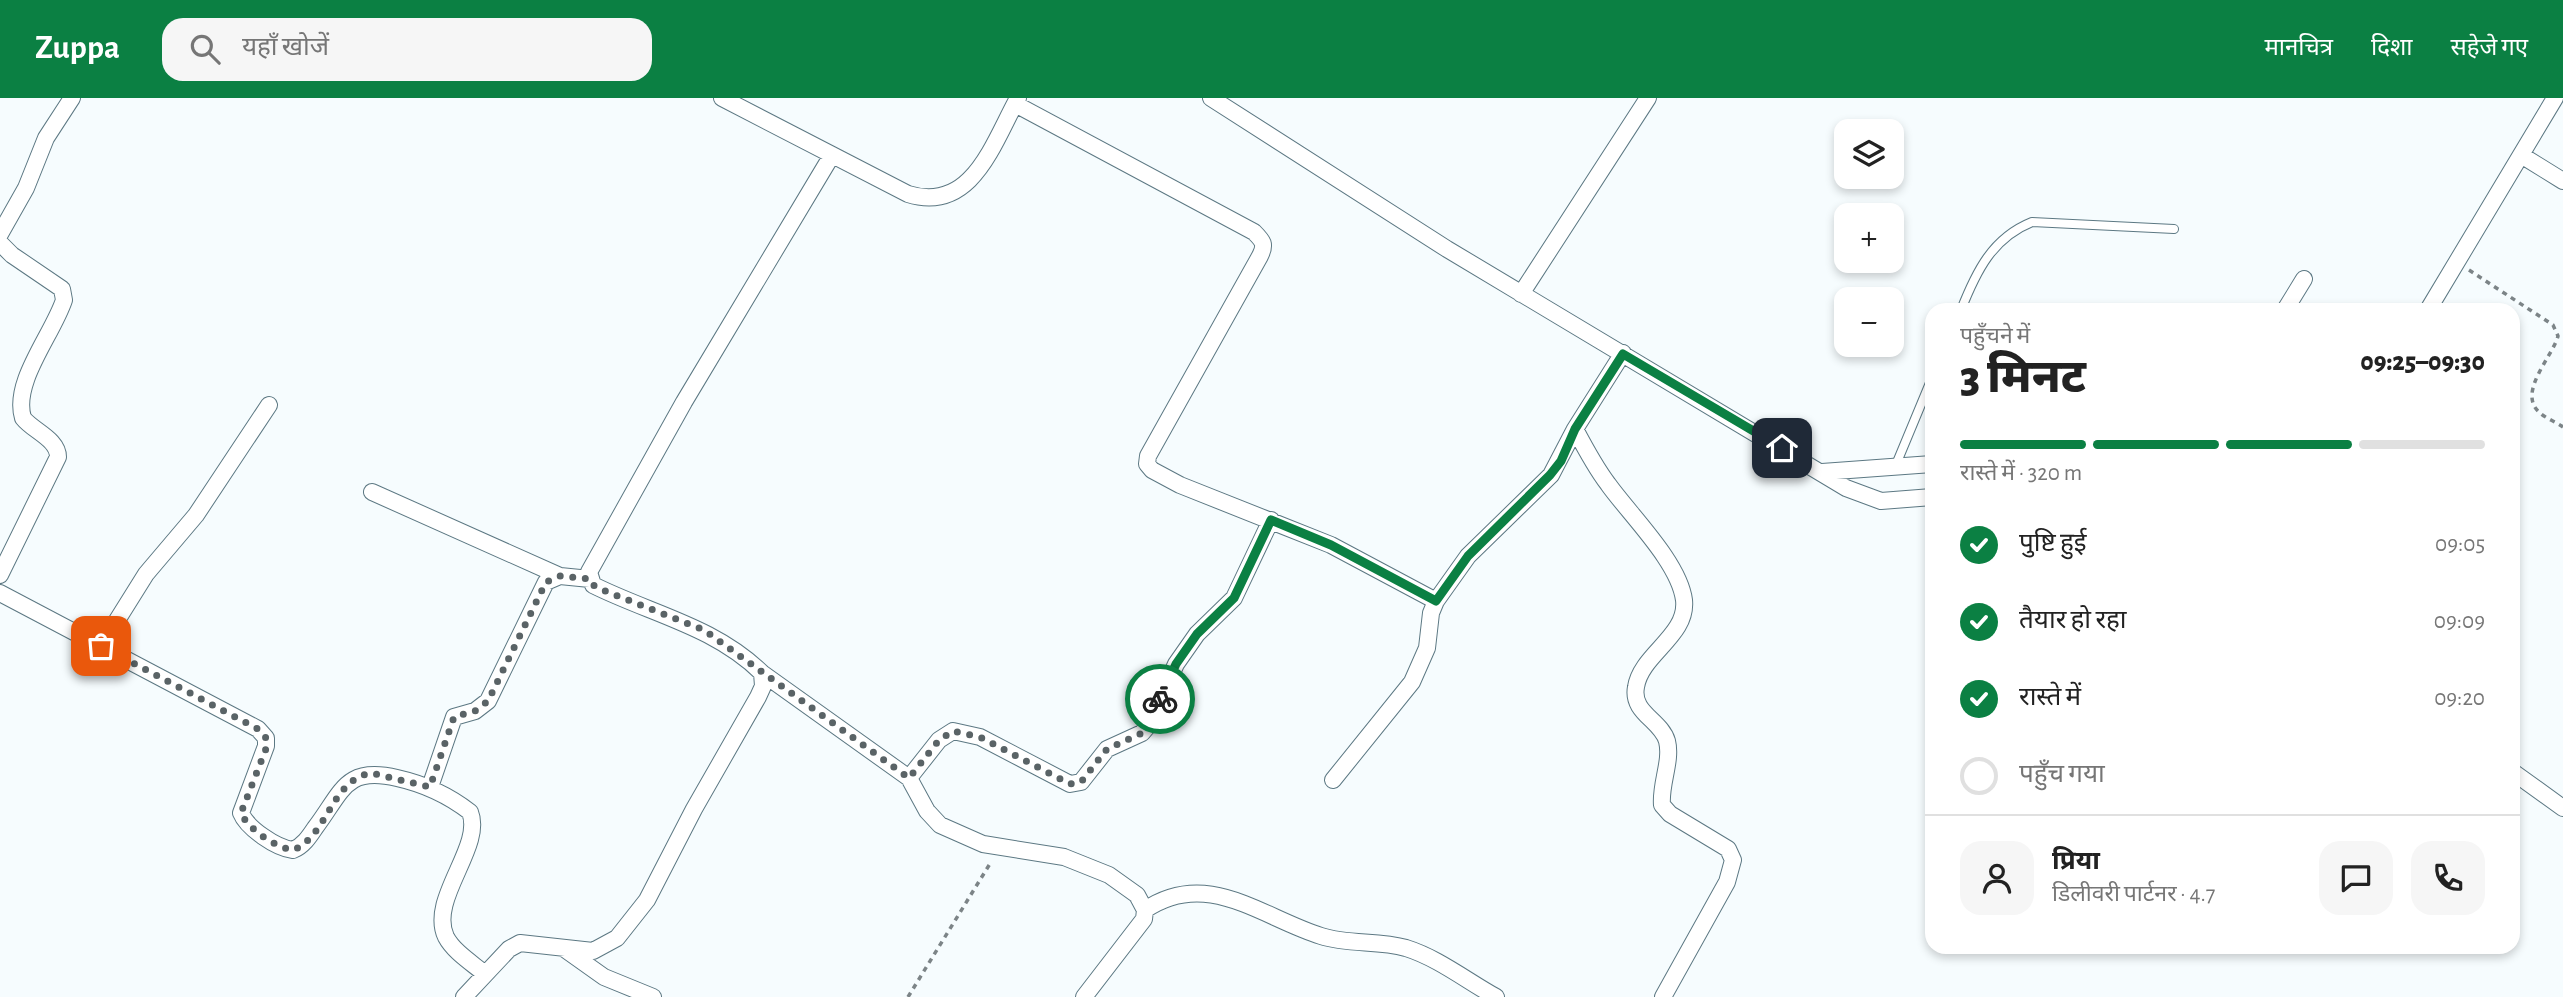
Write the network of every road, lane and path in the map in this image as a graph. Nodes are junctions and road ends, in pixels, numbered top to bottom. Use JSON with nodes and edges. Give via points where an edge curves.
{"nodes":[{"id":1,"x":722,"y":98,"type":"edge"},
{"id":2,"x":1211,"y":98,"type":"edge"},
{"id":3,"x":1648,"y":98,"type":"edge"},
{"id":4,"x":2555,"y":98,"type":"edge"},
{"id":5,"x":1016,"y":101,"type":"edge"},
{"id":6,"x":65,"y":102,"type":"edge"},
{"id":7,"x":831,"y":155,"type":"junction"},
{"id":8,"x":2521,"y":155,"type":"junction"},
{"id":9,"x":2563,"y":181,"type":"edge"},
{"id":10,"x":2174,"y":229,"type":"dead end"},
{"id":11,"x":0,"y":234,"type":"edge"},
{"id":12,"x":0,"y":243,"type":"edge"},
{"id":13,"x":2457,"y":262,"type":"junction"},
{"id":14,"x":2304,"y":279,"type":"dead end"},
{"id":15,"x":1521,"y":294,"type":"junction"},
{"id":16,"x":1964,"y":303,"type":"edge"},
{"id":17,"x":2289,"y":303,"type":"edge"},
{"id":18,"x":2432,"y":303,"type":"edge"},
{"id":19,"x":2519,"y":303,"type":"edge"},
{"id":20,"x":2520,"y":303,"type":"edge"},
{"id":21,"x":1623,"y":354,"type":"junction"},
{"id":22,"x":1925,"y":395,"type":"edge"},
{"id":23,"x":269,"y":405,"type":"dead end"},
{"id":24,"x":2563,"y":427,"type":"edge"},
{"id":25,"x":1575,"y":429,"type":"junction"},
{"id":26,"x":1925,"y":465,"type":"edge"},
{"id":27,"x":1895,"y":467,"type":"junction"},
{"id":28,"x":1822,"y":472,"type":"junction"},
{"id":29,"x":372,"y":492,"type":"dead end"},
{"id":30,"x":1925,"y":498,"type":"edge"},
{"id":31,"x":1271,"y":520,"type":"junction"},
{"id":32,"x":0,"y":575,"type":"edge"},
{"id":33,"x":560,"y":576,"type":"junction"},
{"id":34,"x":590,"y":579,"type":"junction"},
{"id":35,"x":0,"y":593,"type":"edge"},
{"id":36,"x":1436,"y":601,"type":"junction"},
{"id":37,"x":101,"y":646,"type":"junction"},
{"id":38,"x":762,"y":673,"type":"junction"},
{"id":39,"x":2520,"y":777,"type":"edge"},
{"id":40,"x":909,"y":778,"type":"junction"},
{"id":41,"x":1333,"y":780,"type":"dead end"},
{"id":42,"x":430,"y":787,"type":"junction"},
{"id":43,"x":2563,"y":808,"type":"edge"},
{"id":44,"x":1000,"y":848,"type":"junction"},
{"id":45,"x":1145,"y":910,"type":"junction"},
{"id":46,"x":564,"y":948,"type":"junction"},
{"id":47,"x":485,"y":974,"type":"junction"},
{"id":48,"x":464,"y":997,"type":"edge"},
{"id":49,"x":653,"y":997,"type":"edge"},
{"id":50,"x":908,"y":997,"type":"edge"},
{"id":51,"x":1084,"y":997,"type":"edge"},
{"id":52,"x":1496,"y":997,"type":"edge"},
{"id":53,"x":1663,"y":997,"type":"edge"}],
"edges":[{"from":1,"to":7,"type":"street"},
{"from":2,"to":15,"type":"street"},
{"from":3,"to":15,"type":"street"},
{"from":4,"to":8,"type":"street"},
{"from":5,"to":7,"type":"street","via":[[968,183],[939,199],[908,194]]},
{"from":5,"to":31,"type":"street","via":[[1263,241],[1260,256],[1147,464],[1180,485]]},
{"from":6,"to":11,"type":"street"},
{"from":7,"to":34,"type":"street","via":[[684,402],[594,561]]},
{"from":8,"to":9,"type":"street"},
{"from":8,"to":13,"type":"street"},
{"from":10,"to":16,"type":"lane","via":[[2032,222],[1997,243]]},
{"from":12,"to":32,"type":"street","via":[[62,289],[64,300],[21,400],[23,418],[51,441],[58,457]]},
{"from":13,"to":18,"type":"street"},
{"from":13,"to":19,"type":"path"},
{"from":14,"to":17,"type":"street"},
{"from":15,"to":21,"type":"street"},
{"from":20,"to":24,"type":"path","via":[[2553,325],[2558,336],[2535,381],[2533,401],[2537,411]]},
{"from":21,"to":25,"type":"street"},
{"from":21,"to":28,"type":"street"},
{"from":22,"to":27,"type":"lane"},
{"from":23,"to":37,"type":"street","via":[[196,514],[146,574]]},
{"from":25,"to":36,"type":"street","via":[[1550,475],[1468,556]]},
{"from":25,"to":53,"type":"street","via":[[1608,485],[1668,564],[1684,601],[1678,625],[1636,686],[1638,706],[1666,739],[1662,805],[1728,849],[1733,860],[1727,882]]},
{"from":26,"to":27,"type":"street"},
{"from":27,"to":28,"type":"street"},
{"from":28,"to":30,"type":"street","via":[[1846,488],[1881,501]]},
{"from":29,"to":33,"type":"street"},
{"from":31,"to":36,"type":"street","via":[[1331,545]]},
{"from":31,"to":40,"type":"street","via":[[1234,598],[1197,634],[1176,664],[1148,726],[1107,749],[1081,782],[1070,784],[980,737],[953,731],[939,740]]},
{"from":33,"to":34,"type":"street"},
{"from":33,"to":42,"type":"street","via":[[546,582],[488,701],[475,711],[454,717]]},
{"from":34,"to":38,"type":"street","via":[[605,591],[704,630]]},
{"from":35,"to":37,"type":"street"},
{"from":36,"to":41,"type":"street","via":[[1427,648],[1412,682]]},
{"from":37,"to":42,"type":"street","via":[[258,729],[267,746],[241,813],[251,826],[286,849],[305,842],[345,788],[362,775],[371,773]]},
{"from":38,"to":40,"type":"street"},
{"from":38,"to":46,"type":"street","via":[[758,697],[632,922],[606,947],[593,951]]},
{"from":39,"to":43,"type":"street"},
{"from":40,"to":44,"type":"street","via":[[940,825]]},
{"from":42,"to":47,"type":"street","via":[[460,804],[474,822],[451,886],[443,927],[452,946]]},
{"from":44,"to":45,"type":"street","via":[[1077,861],[1137,895]]},
{"from":44,"to":50,"type":"path"},
{"from":45,"to":51,"type":"street","via":[[1140,926]]},
{"from":45,"to":52,"type":"street","via":[[1180,893],[1212,895],[1340,942],[1407,948]]},
{"from":46,"to":47,"type":"street","via":[[520,943]]},
{"from":46,"to":49,"type":"street","via":[[604,977]]},
{"from":47,"to":48,"type":"street"}]}
